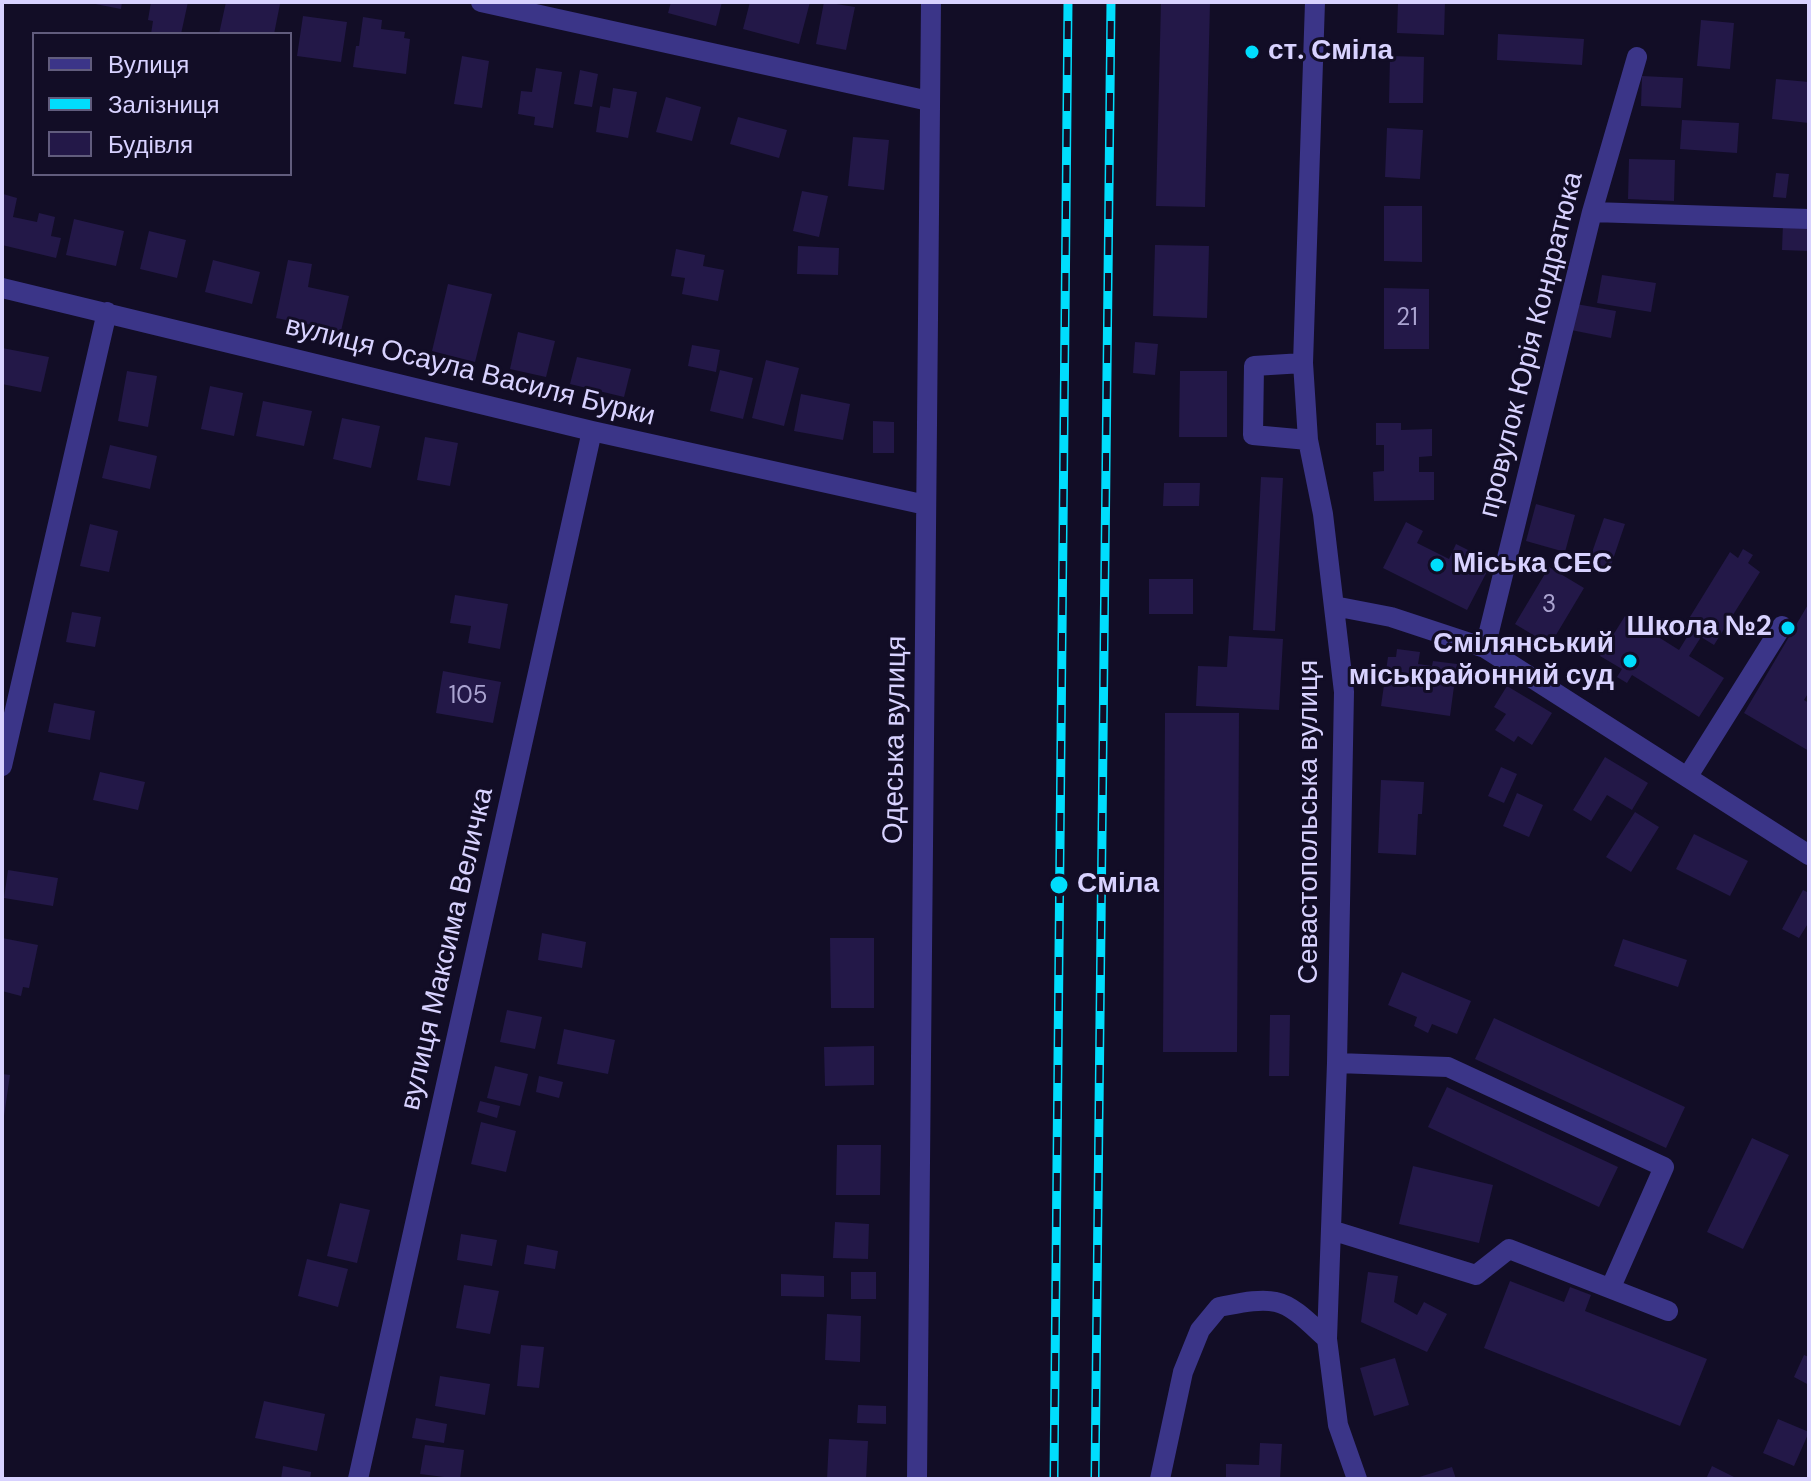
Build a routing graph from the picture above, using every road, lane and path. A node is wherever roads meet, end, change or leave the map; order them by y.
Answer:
1 (481, 2) edge
2 (931, 2) edge
3 (1315, 2) edge
4 (1637, 57) dead end
5 (929, 101) junction
6 (1592, 212) junction
7 (1809, 219) edge
8 (2, 288) edge
9 (107, 312) junction
10 (1303, 363) junction
11 (592, 431) junction
12 (1308, 440) junction
13 (926, 505) junction
14 (1334, 606) junction
15 (1782, 626) dead end
16 (1485, 648) junction
17 (2, 766) edge
18 (1688, 776) junction
19 (1809, 855) edge
20 (1337, 1063) junction
21 (1331, 1230) junction
22 (1611, 1287) junction
23 (1668, 1311) dead end
24 (1327, 1339) junction
25 (358, 1479) edge
26 (917, 1479) edge
27 (1160, 1479) edge
28 (1357, 1479) edge

1 - 5 street
2 - 5 street, Одеська вулиця
3 - 10 street, Севастопольська вулиця
4 - 6 street, провулок Юрія Кондратюка
5 - 13 street, Одеська вулиця
6 - 7 street
6 - 16 street, провулок Юрія Кондратюка
8 - 9 street, вулиця Осаула Василя Бурки
9 - 11 street, вулиця Осаула Василя Бурки
9 - 17 street
10 - 12 street, Севастопольська вулиця
10 - 12 street
11 - 13 street, вулиця Осаула Василя Бурки
11 - 25 street, вулиця Максима Величка
12 - 14 street, Севастопольська вулиця
13 - 26 street, Одеська вулиця
14 - 16 street
14 - 20 street, Севастопольська вулиця
15 - 18 street
16 - 18 street
18 - 19 street
20 - 21 street, Севастопольська вулиця
20 - 22 street
21 - 22 street
21 - 24 street, Севастопольська вулиця
22 - 23 street
24 - 27 street
24 - 28 street, Севастопольська вулиця

